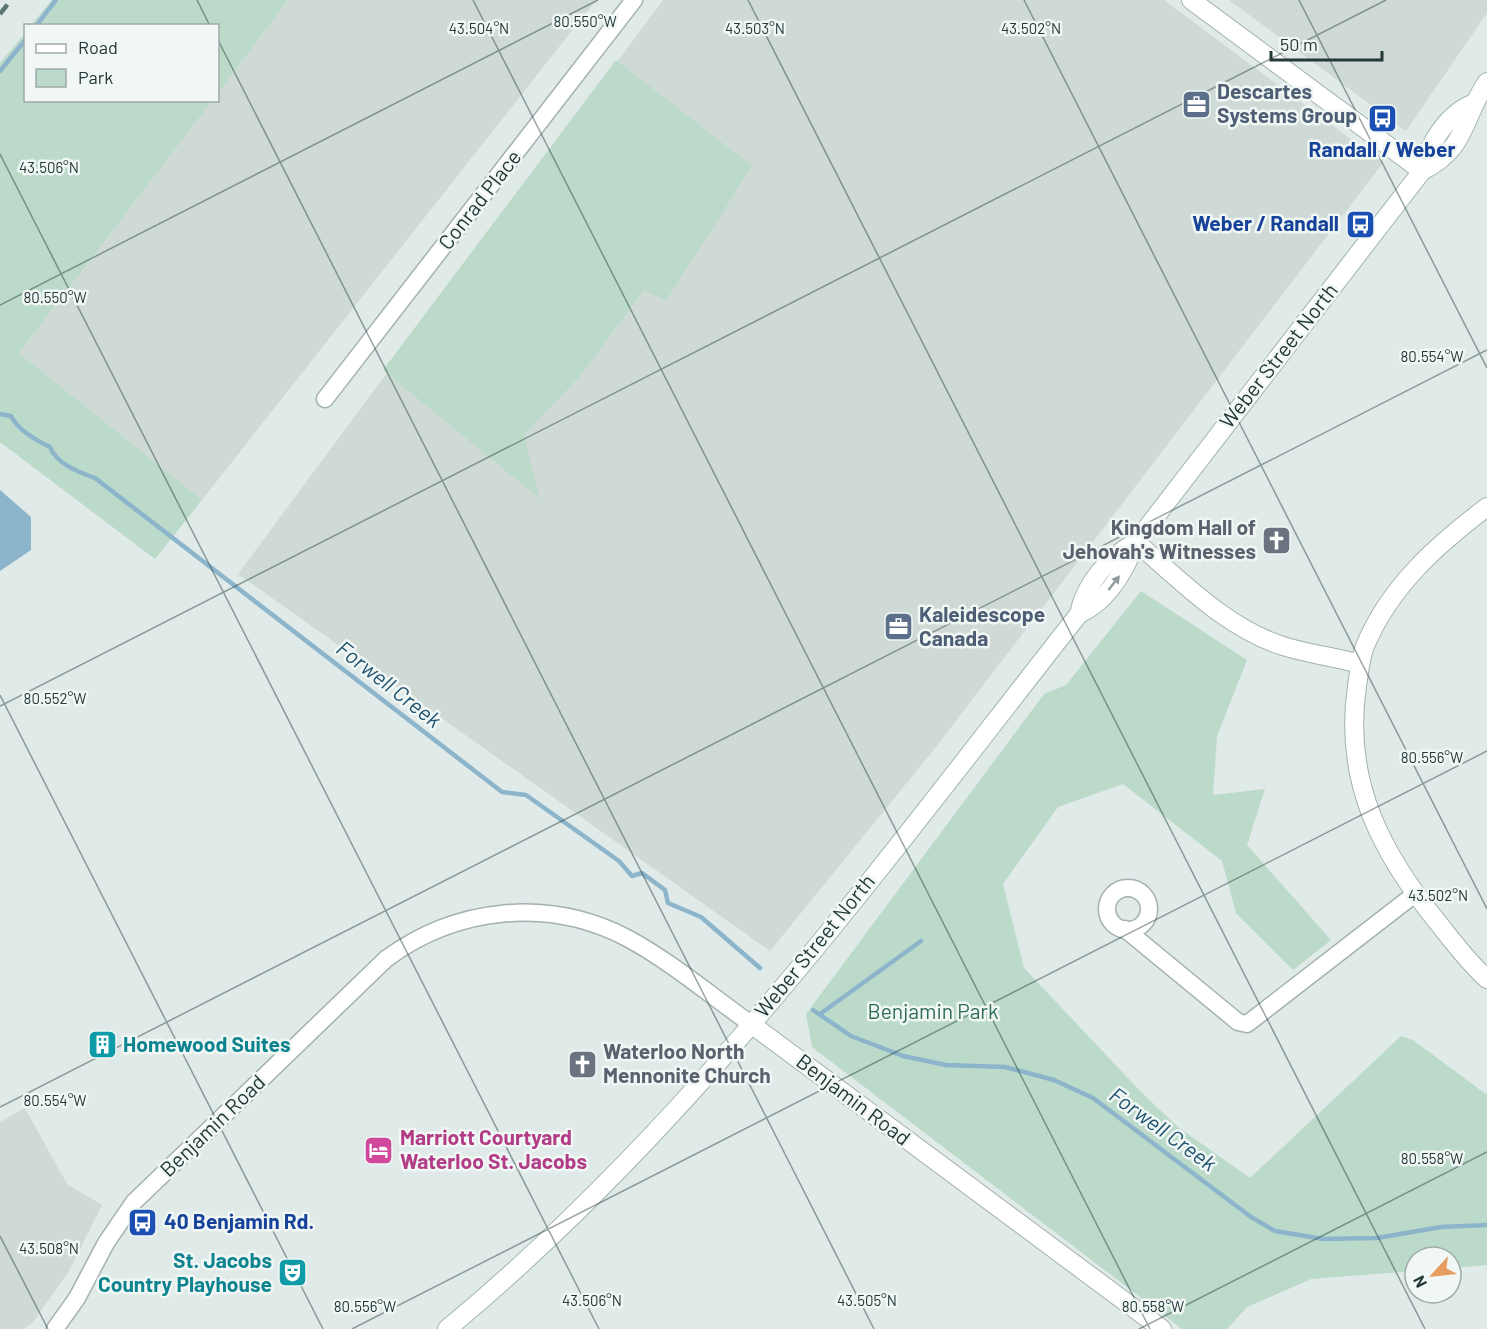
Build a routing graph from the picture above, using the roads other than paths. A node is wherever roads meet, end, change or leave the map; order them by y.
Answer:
1 (634, 0) edge
2 (1191, 0) edge
3 (1487, 82) edge
4 (1422, 171) junction
5 (325, 399) dead end
6 (1487, 507) edge
7 (1136, 542) junction
8 (1360, 664) junction
9 (1415, 894) junction
10 (1125, 929) dead end
11 (1487, 979) edge
12 (751, 1024) junction
13 (55, 1329) edge
14 (447, 1329) edge
15 (1162, 1329) edge

1 - 5 street, Conrad Place
2 - 4 main road
3 - 4 main road, Weber Street North
4 - 7 main road, Weber Street North
6 - 8 main road
7 - 8 main road
7 - 12 main road, Weber Street North
8 - 9 main road
9 - 10 street
9 - 11 main road
12 - 13 street, Benjamin Road
12 - 14 main road, Weber Street North
12 - 15 main road, Benjamin Road

